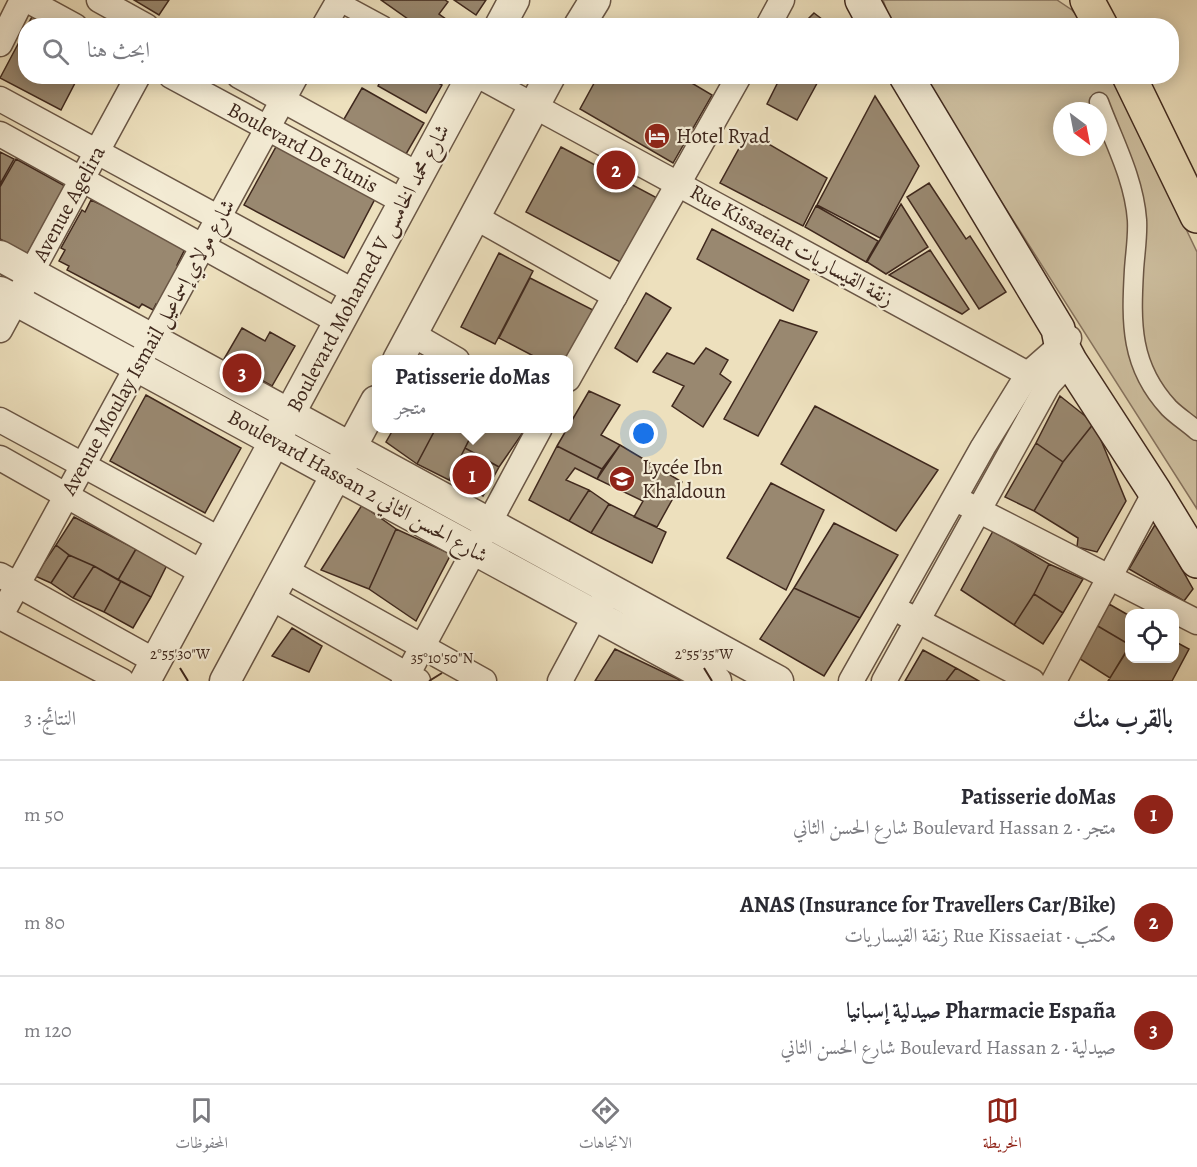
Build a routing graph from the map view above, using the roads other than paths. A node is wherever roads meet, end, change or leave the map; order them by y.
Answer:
1 (22, 0) edge
2 (27, 0) edge
3 (99, 0) edge
4 (338, 0) edge
5 (514, 0) edge
6 (595, 0) edge
7 (782, 0) edge
8 (861, 0) edge
9 (60, 18) edge
10 (132, 18) edge
11 (328, 18) edge
12 (370, 18) edge
13 (504, 18) edge
14 (584, 18) edge
15 (772, 18) edge
16 (871, 18) edge
17 (0, 44) edge
18 (134, 84) edge
19 (186, 84) edge
20 (253, 84) edge
21 (292, 84) edge
22 (468, 84) edge
23 (494, 84) edge
24 (546, 84) edge
25 (735, 84) edge
26 (911, 84) edge
27 (1133, 84) edge
28 (0, 99) edge
29 (283, 101) junction
30 (534, 106) junction
31 (1107, 121) edge
32 (268, 129) junction
33 (0, 134) edge
34 (97, 152) junction
35 (418, 175) junction
36 (82, 179) junction
37 (680, 184) junction
38 (404, 202) junction
39 (1197, 216) edge
40 (475, 217) junction
41 (219, 218) junction
42 (203, 246) junction
43 (0, 256) edge
44 (31, 273) junction
45 (356, 292) junction
46 (8, 296) edge
47 (615, 296) junction
48 (339, 322) junction
49 (0, 330) edge
50 (152, 339) junction
51 (1068, 345) junction
52 (405, 347) edge
53 (437, 355) edge
54 (137, 366) junction
55 (573, 370) edge
56 (1038, 380) junction
57 (372, 408) edge
58 (289, 414) junction
59 (0, 420) edge
60 (1197, 431) edge
61 (538, 433) edge
62 (275, 441) junction
63 (351, 447) junction
64 (0, 458) edge
65 (83, 465) junction
66 (337, 474) junction
67 (1155, 492) junction
68 (67, 496) junction
69 (954, 498) junction
70 (979, 511) junction
71 (489, 523) junction
72 (1197, 529) edge
73 (221, 540) junction
74 (475, 550) junction
75 (1197, 561) edge
76 (285, 570) junction
77 (203, 573) junction
78 (1110, 578) junction
79 (9, 580) edge
80 (609, 589) junction
81 (270, 597) junction
82 (892, 608) junction
83 (596, 616) junction
84 (0, 617) edge
85 (918, 621) junction
86 (1197, 622) edge
87 (422, 647) junction
88 (150, 671) edge
89 (410, 679) edge
90 (122, 681) edge
91 (225, 681) edge
92 (484, 681) edge
93 (560, 681) edge
94 (716, 681) edge
95 (778, 681) edge
96 (851, 681) edge
97 (884, 681) edge
98 (1032, 681) edge
99 (1054, 681) edge

1 - 17 street
2 - 9 street
3 - 10 street
4 - 11 street
4 - 12 street
5 - 13 street
6 - 14 street
7 - 15 street
8 - 16 main road
18 - 34 street, Avenue Agelira
19 - 32 street, Boulevard De Tunis
20 - 29 street, Boulevard De Tunis
21 - 29 street, Avenue Moulay Ismail شارع مولاي إسماعيل
22 - 35 street, Boulevard Mohamed V شارع محمد الخامس
23 - 30 street, Rue Kissaeiat زنقة القيساريات
24 - 30 street
25 - 37 street
26 - 51 main road
27 - 39 main road
28 - 34 street
29 - 32 street, Avenue Moulay Ismail شارع مولاي إسماعيل
29 - 35 street, Boulevard De Tunis
30 - 37 street, Rue Kissaeiat زنقة القيساريات
30 - 40 street
31 - 60 street
32 - 38 street, Boulevard De Tunis
32 - 41 street, Avenue Moulay Ismail شارع مولاي إسماعيل
33 - 36 street
34 - 36 street, Avenue Agelira
34 - 41 street
35 - 38 street, Boulevard Mohamed V شارع محمد الخامس
36 - 42 street
36 - 44 street, Avenue Agelira
37 - 47 street
37 - 56 street, Rue Kissaeiat زنقة القيساريات
38 - 45 street, Boulevard Mohamed V شارع محمد الخامس
40 - 47 street
40 - 52 street
41 - 42 street, Avenue Moulay Ismail شارع مولاي إسماعيل
41 - 45 street
42 - 48 street
42 - 50 street, Avenue Moulay Ismail شارع مولاي إسماعيل
43 - 44 street, Boulevard Hassan 2 شارع الحسن الثاني
44 - 46 street, Avenue Agelira
44 - 50 street, Boulevard Hassan 2 شارع الحسن الثاني
45 - 48 street, Boulevard Mohamed V شارع محمد الخامس
46 - 49 street, Avenue Agelira
46 - 54 street, Boulevard Hassan 2 شارع الحسن الثاني
47 - 55 street
48 - 58 street, Boulevard Mohamed V شارع محمد الخامس
50 - 54 street, Avenue Moulay Ismail شارع مولاي إسماعيل
50 - 58 street, Boulevard Hassan 2 شارع الحسن الثاني
51 - 56 street
51 - 67 main road
51 - 72 main road
52 - 53 street
54 - 62 street, Boulevard Hassan 2 شارع الحسن الثاني
54 - 65 street, Avenue Moulay Ismail شارع مولاي إسماعيل
56 - 69 street
56 - 70 street
57 - 63 street
58 - 62 street, Boulevard Mohamed V شارع محمد الخامس
58 - 63 street, Boulevard Hassan 2 شارع الحسن الثاني
59 - 65 street
61 - 71 street
62 - 66 street, Boulevard Hassan 2 شارع الحسن الثاني
62 - 73 street, Boulevard Mohamed V شارع محمد الخامس
63 - 66 street
63 - 71 street, Boulevard Hassan 2 شارع الحسن الثاني
64 - 68 street
65 - 68 street, Avenue Moulay Ismail شارع مولاي إسماعيل
65 - 73 street
66 - 74 street, Boulevard Hassan 2 شارع الحسن الثاني
66 - 76 street
67 - 75 main road
67 - 78 street
68 - 77 street
68 - 79 street, Avenue Moulay Ismail شارع مولاي إسماعيل
69 - 70 street
69 - 82 street
70 - 78 street
70 - 85 street
71 - 74 street
71 - 80 street, Boulevard Hassan 2 شارع الحسن الثاني
73 - 77 street, Boulevard Mohamed V شارع محمد الخامس
74 - 83 street, Boulevard Hassan 2 شارع الحسن الثاني
74 - 87 street
76 - 81 street
76 - 87 street
77 - 88 street, Boulevard Mohamed V شارع محمد الخامس
78 - 86 street
78 - 99 street
79 - 84 street, Avenue Moulay Ismail شارع مولاي إسماعيل
79 - 88 street
80 - 83 street
80 - 95 street, Boulevard Hassan 2 شارع الحسن الثاني
81 - 89 street
81 - 91 street
82 - 85 street
82 - 96 street
83 - 93 street
83 - 94 street, Boulevard Hassan 2 شارع الحسن الثاني
84 - 90 street
85 - 97 street
85 - 98 street
87 - 89 street
87 - 92 street

